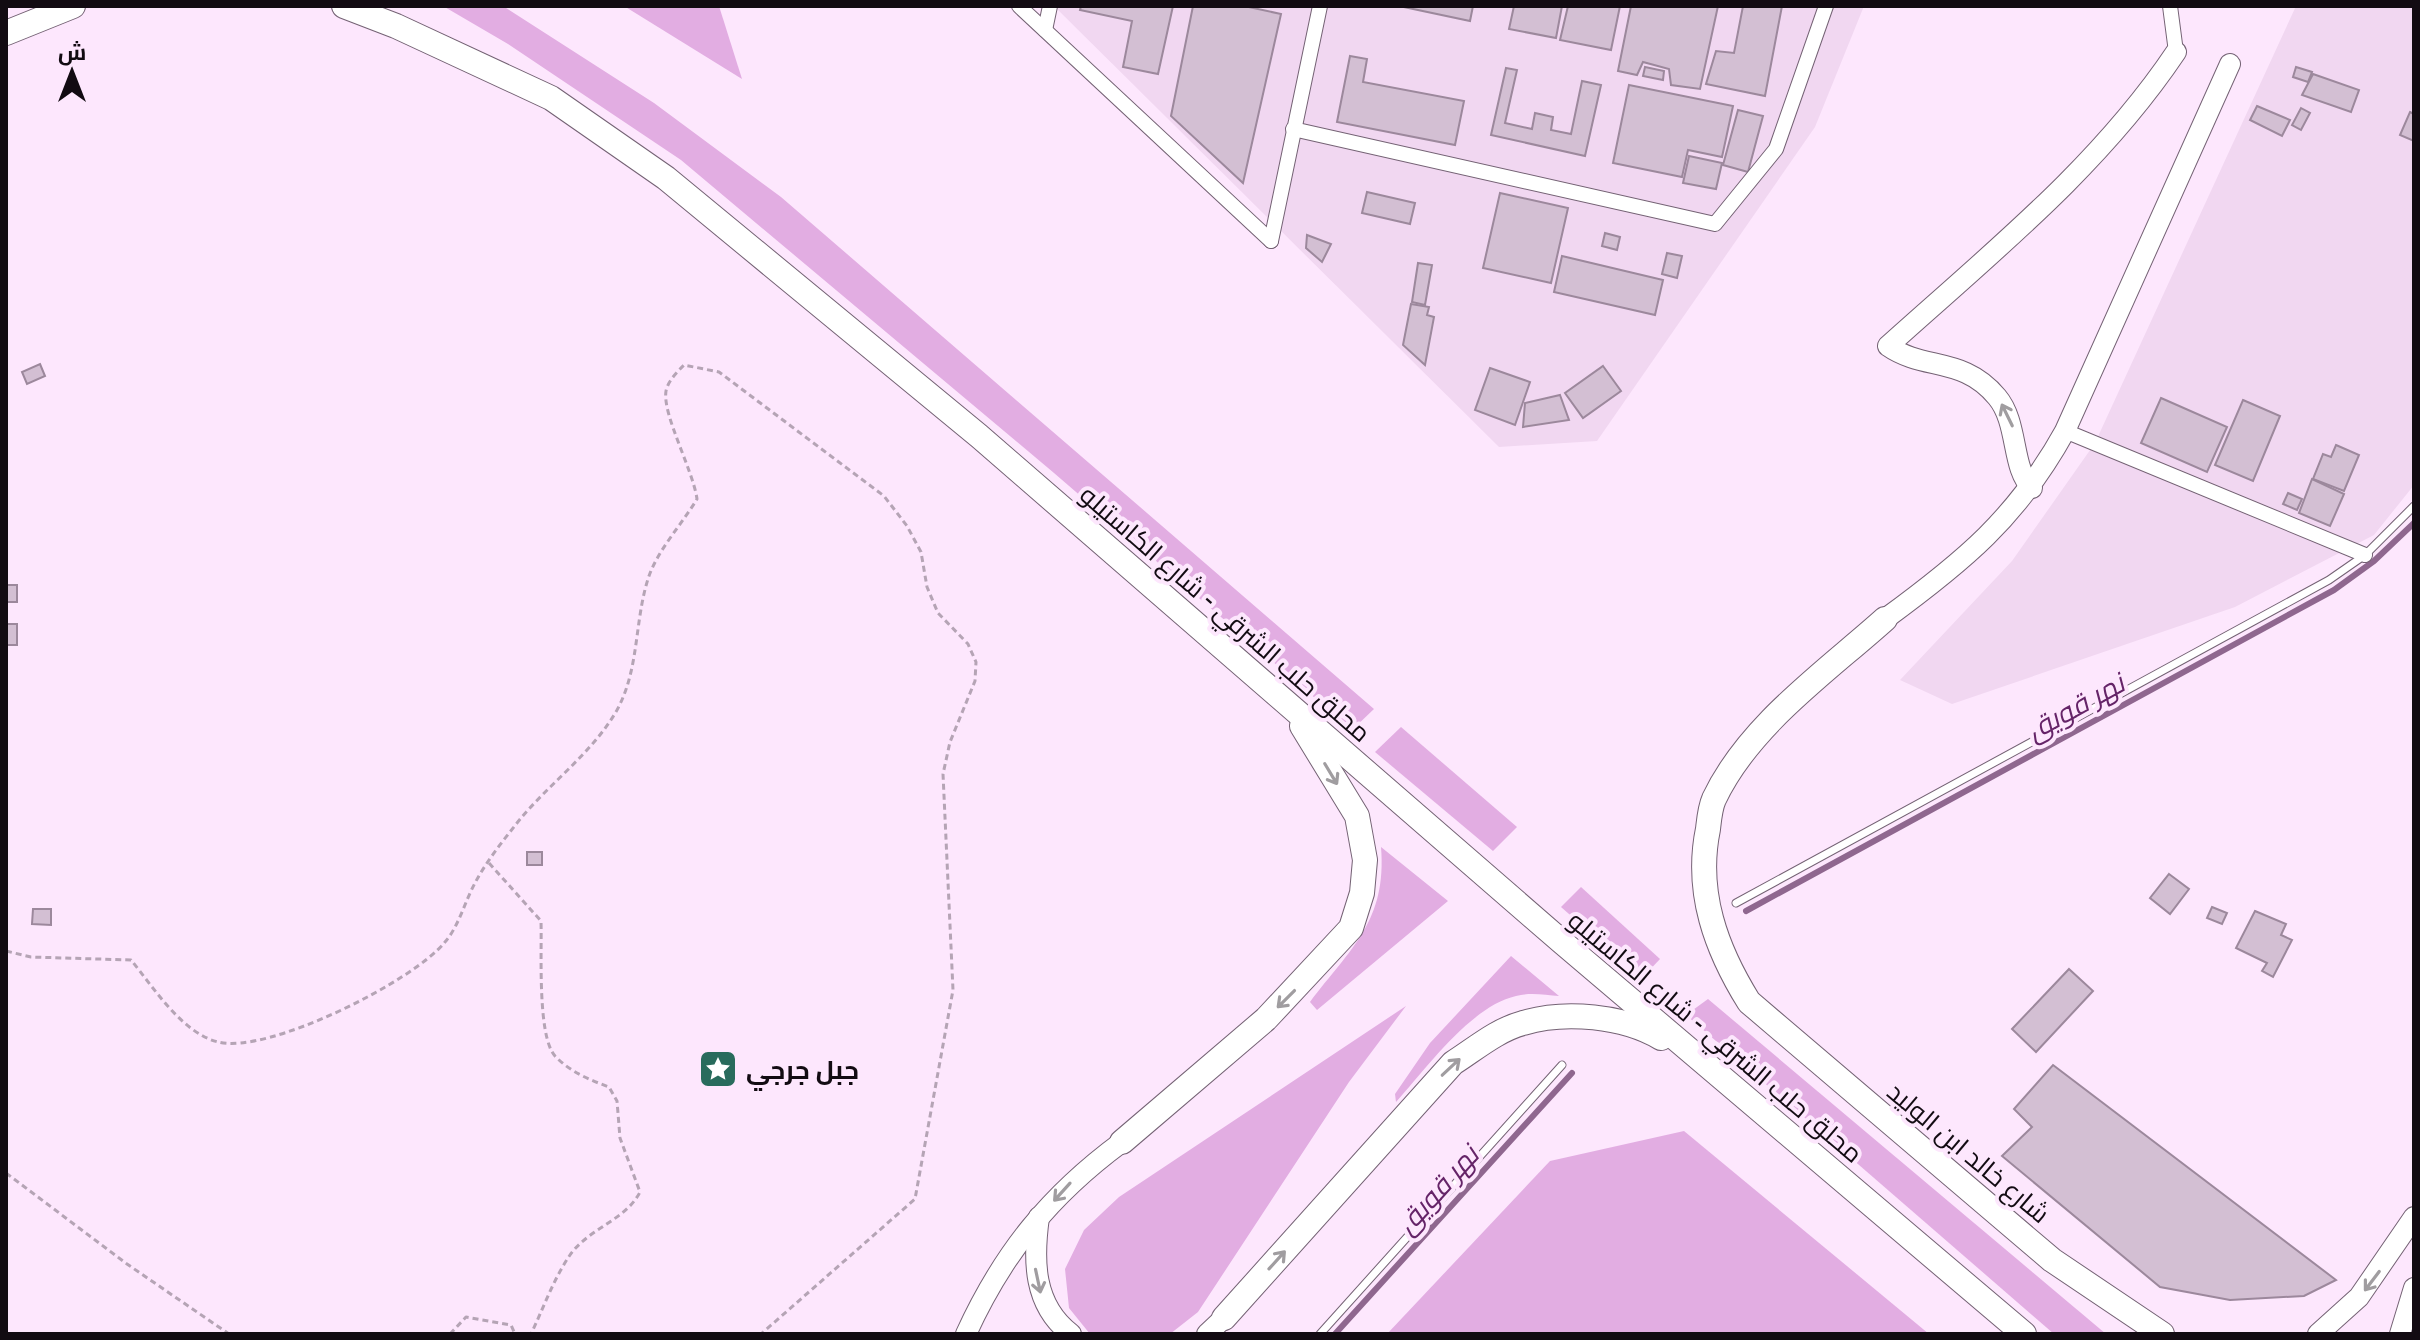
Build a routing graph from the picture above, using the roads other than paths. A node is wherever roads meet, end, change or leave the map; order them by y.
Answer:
1 (73, 6) edge
2 (344, 6) edge
3 (1019, 6) edge
4 (1050, 6) edge
5 (1320, 6) edge
6 (1826, 6) edge
7 (2170, 6) edge
8 (1045, 30) junction
9 (6, 33) edge
10 (2176, 52) joint
11 (2230, 64) dead end
12 (1293, 129) junction
13 (2065, 431) junction
14 (2032, 488) junction
15 (2414, 506) edge
16 (2365, 555) junction
17 (1885, 619) joint
18 (1291, 707) junction
19 (1736, 903) dead end
20 (1696, 1057) junction
21 (1562, 1065) dead end
22 (1122, 1142) joint
23 (1039, 1217) junction
24 (2414, 1217) edge
25 (2414, 1288) edge
26 (1215, 1329) edge
27 (966, 1334) edge
28 (1071, 1334) edge
29 (1320, 1334) edge
30 (2024, 1334) edge
31 (2162, 1334) edge
32 (2318, 1334) edge
33 (2400, 1334) edge

1 - 9 highway
2 - 18 highway, محلق حلب الشرقي - شارع الكاستيلو
3 - 8 street
4 - 8 street
5 - 12 street
6 - 12 street
7 - 10 street
8 - 12 street
14 -> 10 main road
11 - 13 main road
13 - 14 main road
13 - 16 street
14 - 17 main road
15 - 16 lane
16 - 19 lane
17 - 31 highway, شارع خالد ابن الوليد
18 - 20 highway, محلق حلب الشرقي - شارع الكاستيلو
18 -> 22 highway
26 -> 20 highway
20 - 30 highway, محلق حلب الشرقي - شارع الكاستيلو
21 - 29 lane
22 -> 23 main road
23 - 27 main road
23 -> 28 main road
24 -> 32 main road
25 - 33 main road

